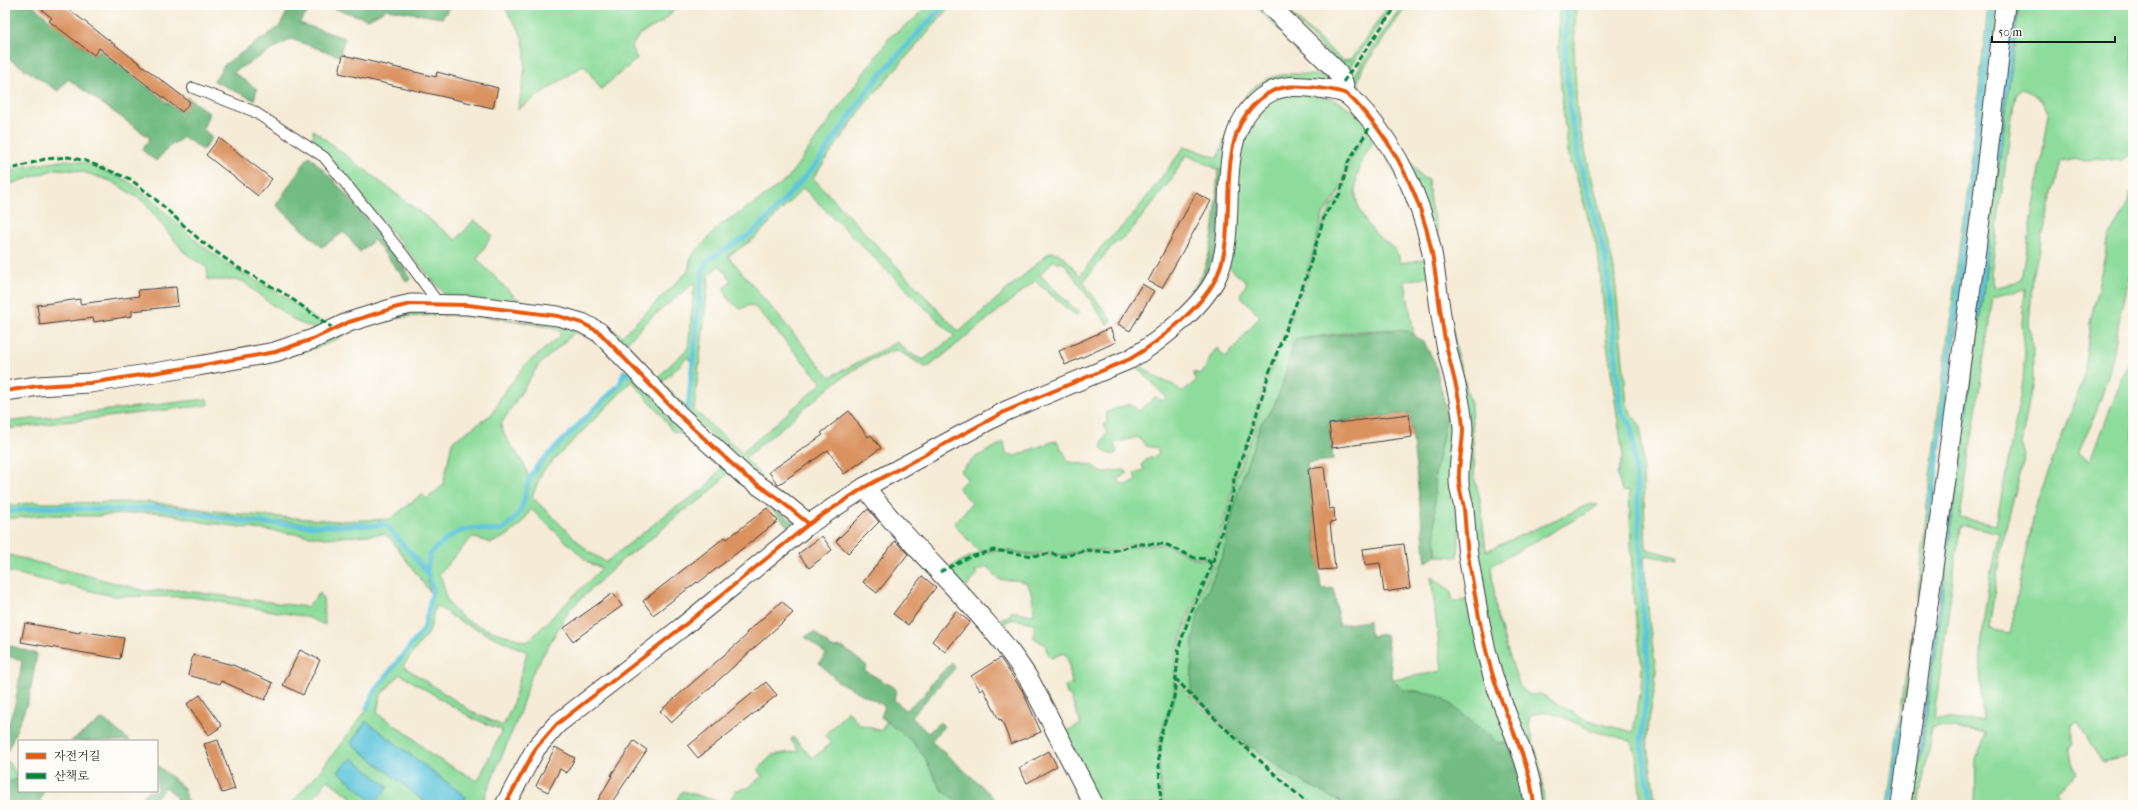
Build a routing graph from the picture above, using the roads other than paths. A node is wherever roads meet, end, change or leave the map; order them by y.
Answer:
1 (1269, 5) edge
2 (2004, 5) edge
3 (193, 88) dead end
4 (1346, 94) junction
5 (439, 304) junction
6 (5, 391) edge
7 (865, 487) junction
8 (809, 524) junction
9 (505, 805) edge
10 (1094, 805) edge
11 (1534, 805) edge
12 (1901, 805) edge

1 - 4 street
2 - 12 street
3 - 5 lane
4 - 7 street
4 - 11 street
5 - 6 street
5 - 8 street
7 - 8 street
7 - 10 street
8 - 9 street

